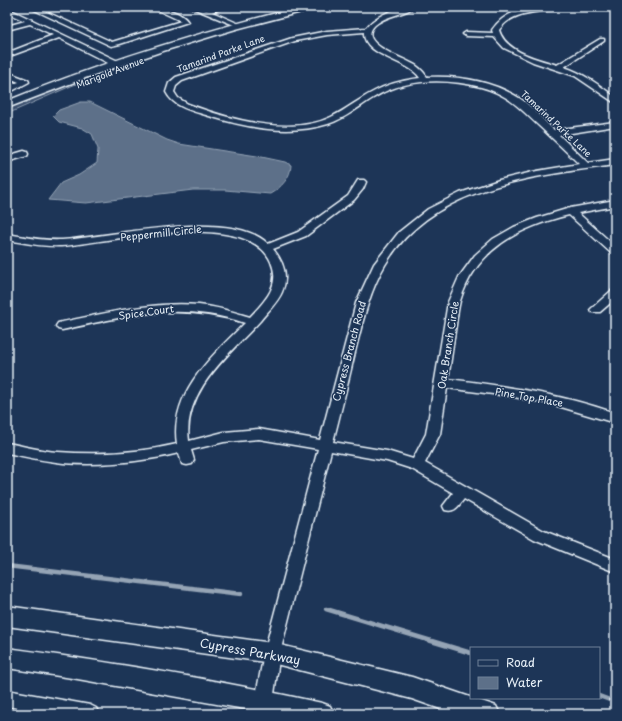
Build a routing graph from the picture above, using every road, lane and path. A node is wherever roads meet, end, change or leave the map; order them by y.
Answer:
1 (31, 7) edge
2 (154, 7) edge
3 (193, 7) edge
4 (218, 7) edge
5 (310, 7) edge
6 (410, 7) edge
7 (556, 7) edge
8 (7, 10) edge
9 (206, 12) junction
10 (30, 22) junction
11 (241, 26) junction
12 (7, 28) edge
13 (367, 30) junction
14 (214, 34) junction
15 (466, 34) dead end
16 (496, 35) junction
17 (58, 36) junction
18 (602, 40) dead end
19 (7, 55) edge
20 (115, 63) junction
21 (559, 67) junction
22 (7, 74) edge
23 (425, 80) junction
24 (8, 89) edge
25 (615, 101) edge
26 (7, 106) edge
27 (7, 116) edge
28 (615, 124) edge
29 (552, 133) junction
30 (24, 154) dead end
31 (7, 159) edge
32 (615, 162) edge
33 (586, 166) junction
34 (361, 182) dead end
35 (615, 203) edge
36 (570, 211) junction
37 (7, 237) edge
38 (267, 248) junction
39 (615, 251) edge
40 (615, 293) edge
41 (596, 310) dead end
42 (252, 321) junction
43 (62, 326) dead end
44 (442, 383) junction
45 (615, 418) edge
46 (324, 444) junction
47 (7, 448) edge
48 (185, 454) junction
49 (417, 465) junction
50 (463, 491) junction
51 (450, 506) dead end
52 (615, 566) edge
53 (7, 616) edge
54 (272, 653) junction
55 (7, 658) edge
56 (7, 698) edge
57 (262, 707) edge
58 (38, 709) edge
59 (90, 714) edge
60 (322, 714) edge
61 (488, 714) edge

1 - 2 street
3 - 9 street
4 - 9 street
5 - 11 main road, Marigold Avenue
6 - 13 street
7 - 16 street
8 - 10 street
9 - 11 street
10 - 12 street
10 - 17 street
11 - 14 main road, Marigold Avenue
13 - 23 street
13 - 23 street, Tamarind Parke Lane
14 - 20 main road, Marigold Avenue
14 - 27 main road, Marigold Avenue
15 - 16 street
16 - 21 street
17 - 19 street
17 - 20 street
18 - 21 street
20 - 26 main road, Marigold Avenue
21 - 25 street
22 - 24 street
23 - 29 street, Tamarind Parke Lane
28 - 29 street
29 - 33 street, Tamarind Parke Lane
30 - 31 street
32 - 33 street, Cypress Branch Road
33 - 46 street, Cypress Branch Road
34 - 38 street
35 - 36 street, Oak Branch Circle
36 - 39 street
36 - 44 street, Oak Branch Circle
37 - 38 street, Peppermill Circle
38 - 42 street, Peppermill Circle
40 - 41 street
42 - 43 street, Spice Court
42 - 48 street, Peppermill Circle
44 - 45 street, Pine Top Place
44 - 49 street, Oak Branch Circle
46 - 48 street
46 - 49 street
46 - 54 street, Cypress Branch Road
47 - 48 street
49 - 50 street
50 - 51 street
50 - 52 street
53 - 54 main road, Cypress Parkway
54 - 57 street, Cypress Branch Road
54 - 61 main road, Cypress Parkway
55 - 57 main road
56 - 58 street
57 - 60 main road
58 - 59 street

